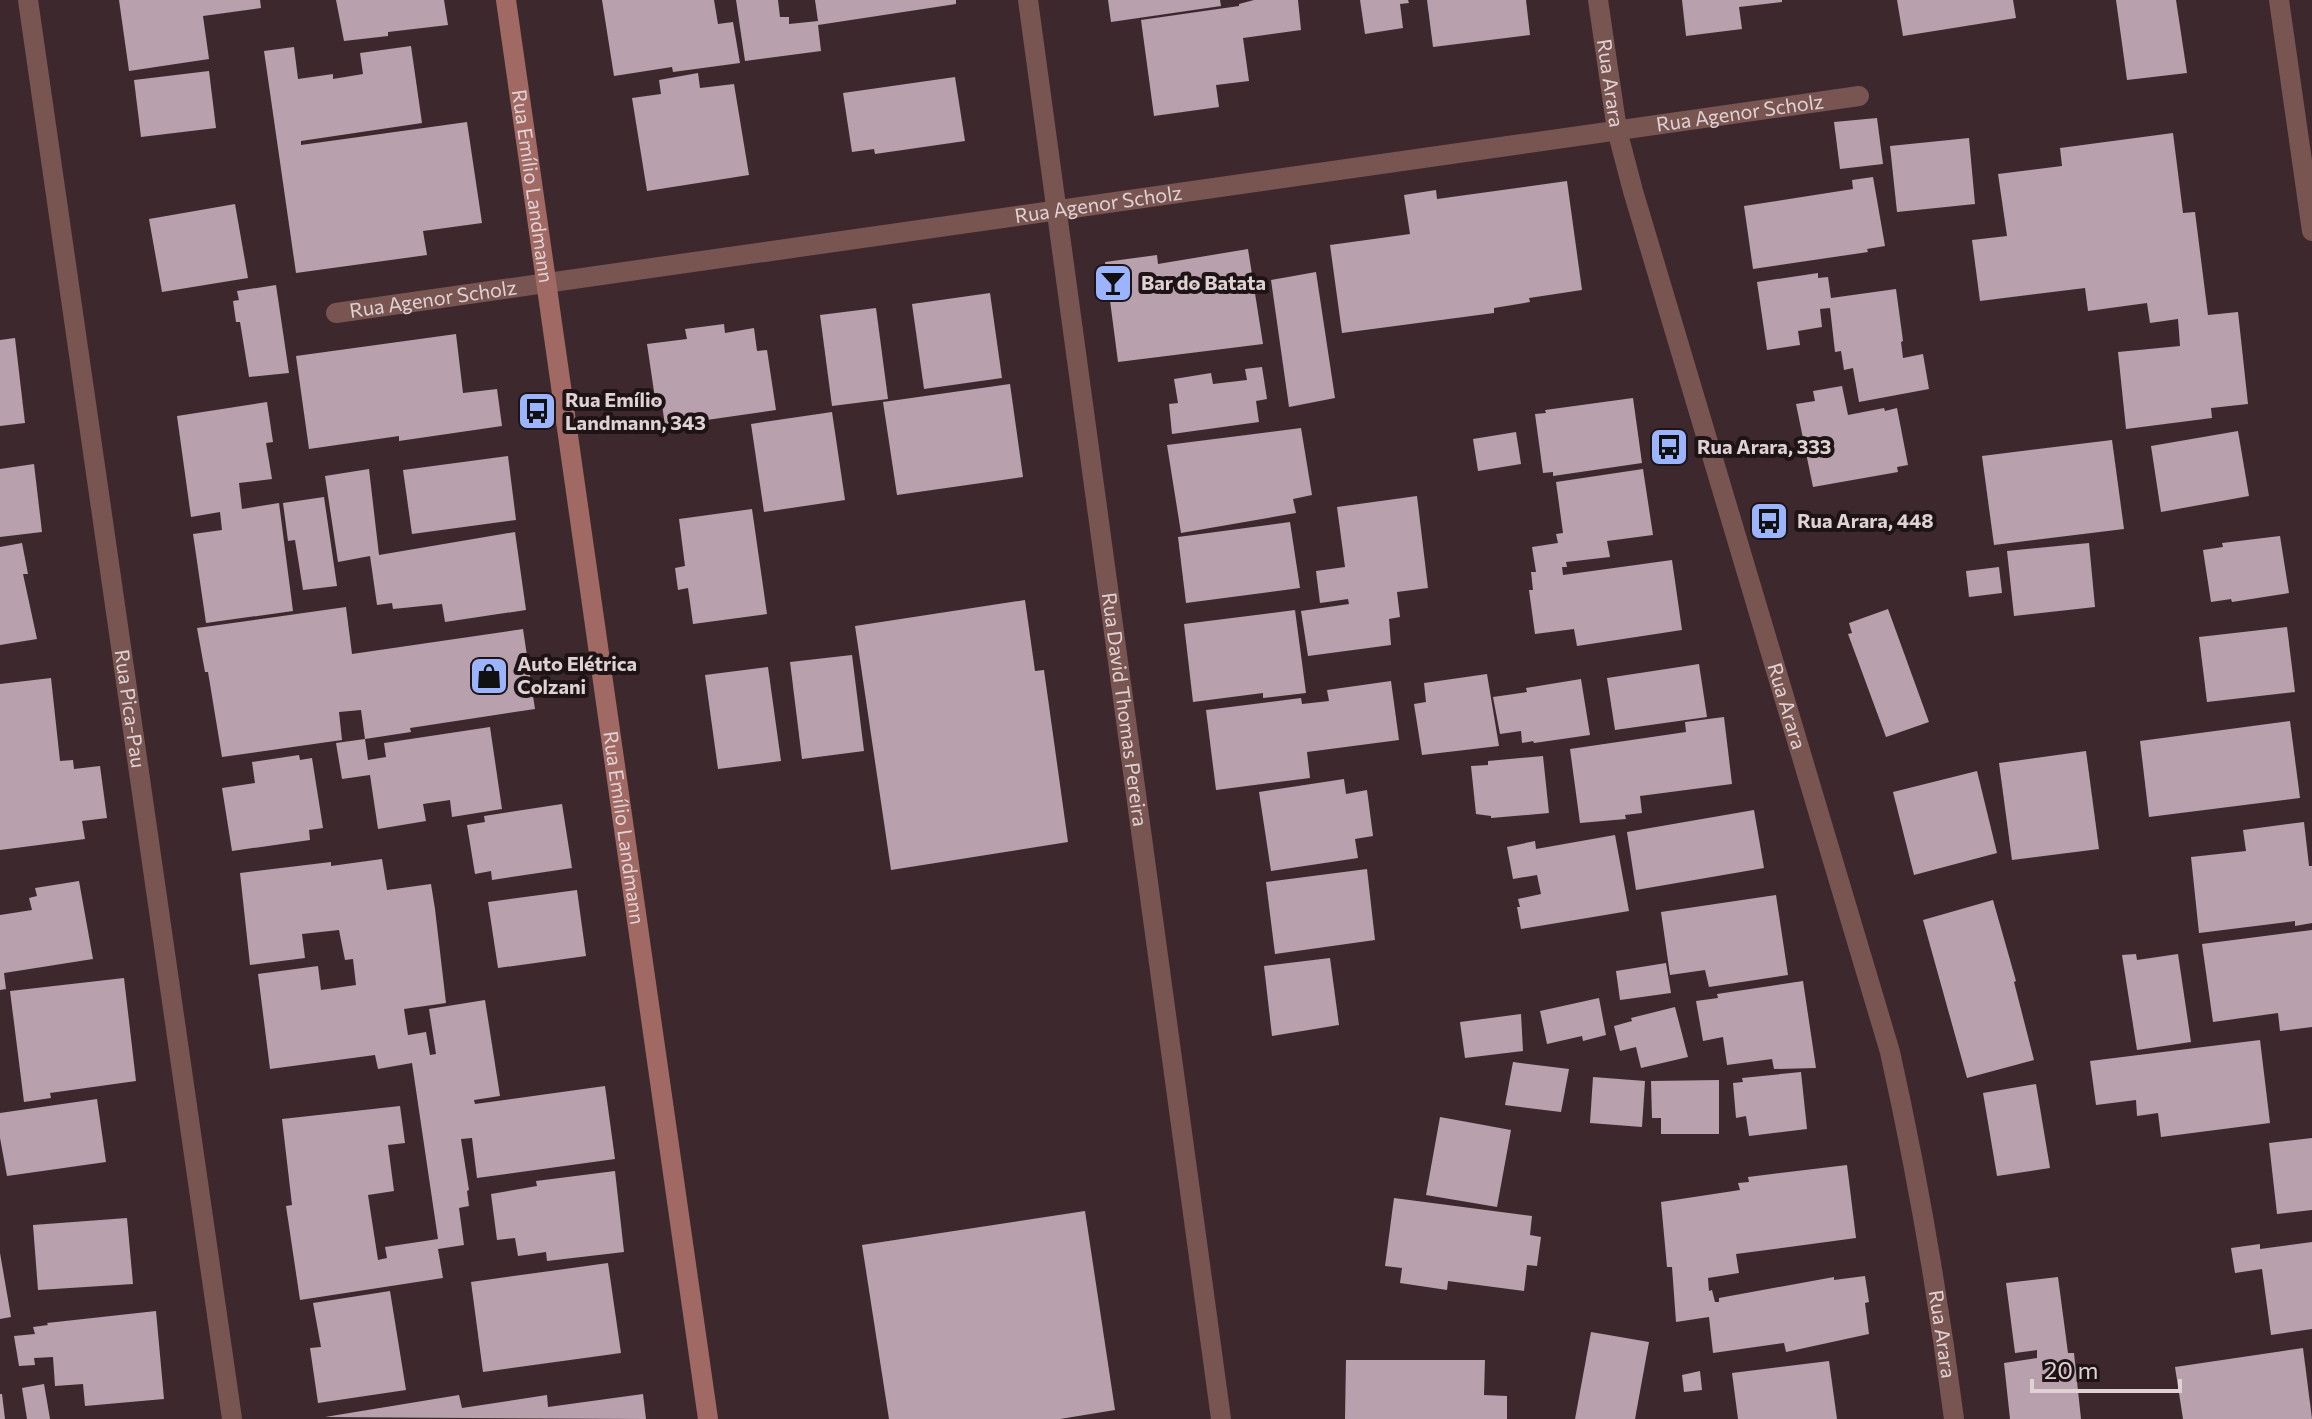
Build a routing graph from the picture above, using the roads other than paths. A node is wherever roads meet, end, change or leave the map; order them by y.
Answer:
1 (28, 0) edge
2 (506, 0) edge
3 (1028, 0) edge
4 (1598, 0) edge
5 (2279, 0) edge
6 (1859, 96) dead end
7 (1617, 130) junction
8 (1057, 211) junction
9 (2312, 231) edge
10 (546, 284) junction
11 (336, 313) dead end
12 (232, 1419) edge
13 (708, 1419) edge
14 (1221, 1419) edge
15 (1954, 1419) edge

1 - 12 street, Rua Pica-Pau
2 - 10 street, Rua Emílio Landmann
3 - 8 street, Rua David Thomas Pereira
4 - 7 street, Rua Arara
5 - 9 street
6 - 7 street, Rua Agenor Scholz
7 - 8 street, Rua Agenor Scholz
7 - 15 street, Rua Arara
8 - 10 street, Rua Agenor Scholz
8 - 14 street, Rua David Thomas Pereira
10 - 11 street, Rua Agenor Scholz
10 - 13 street, Rua Emílio Landmann

